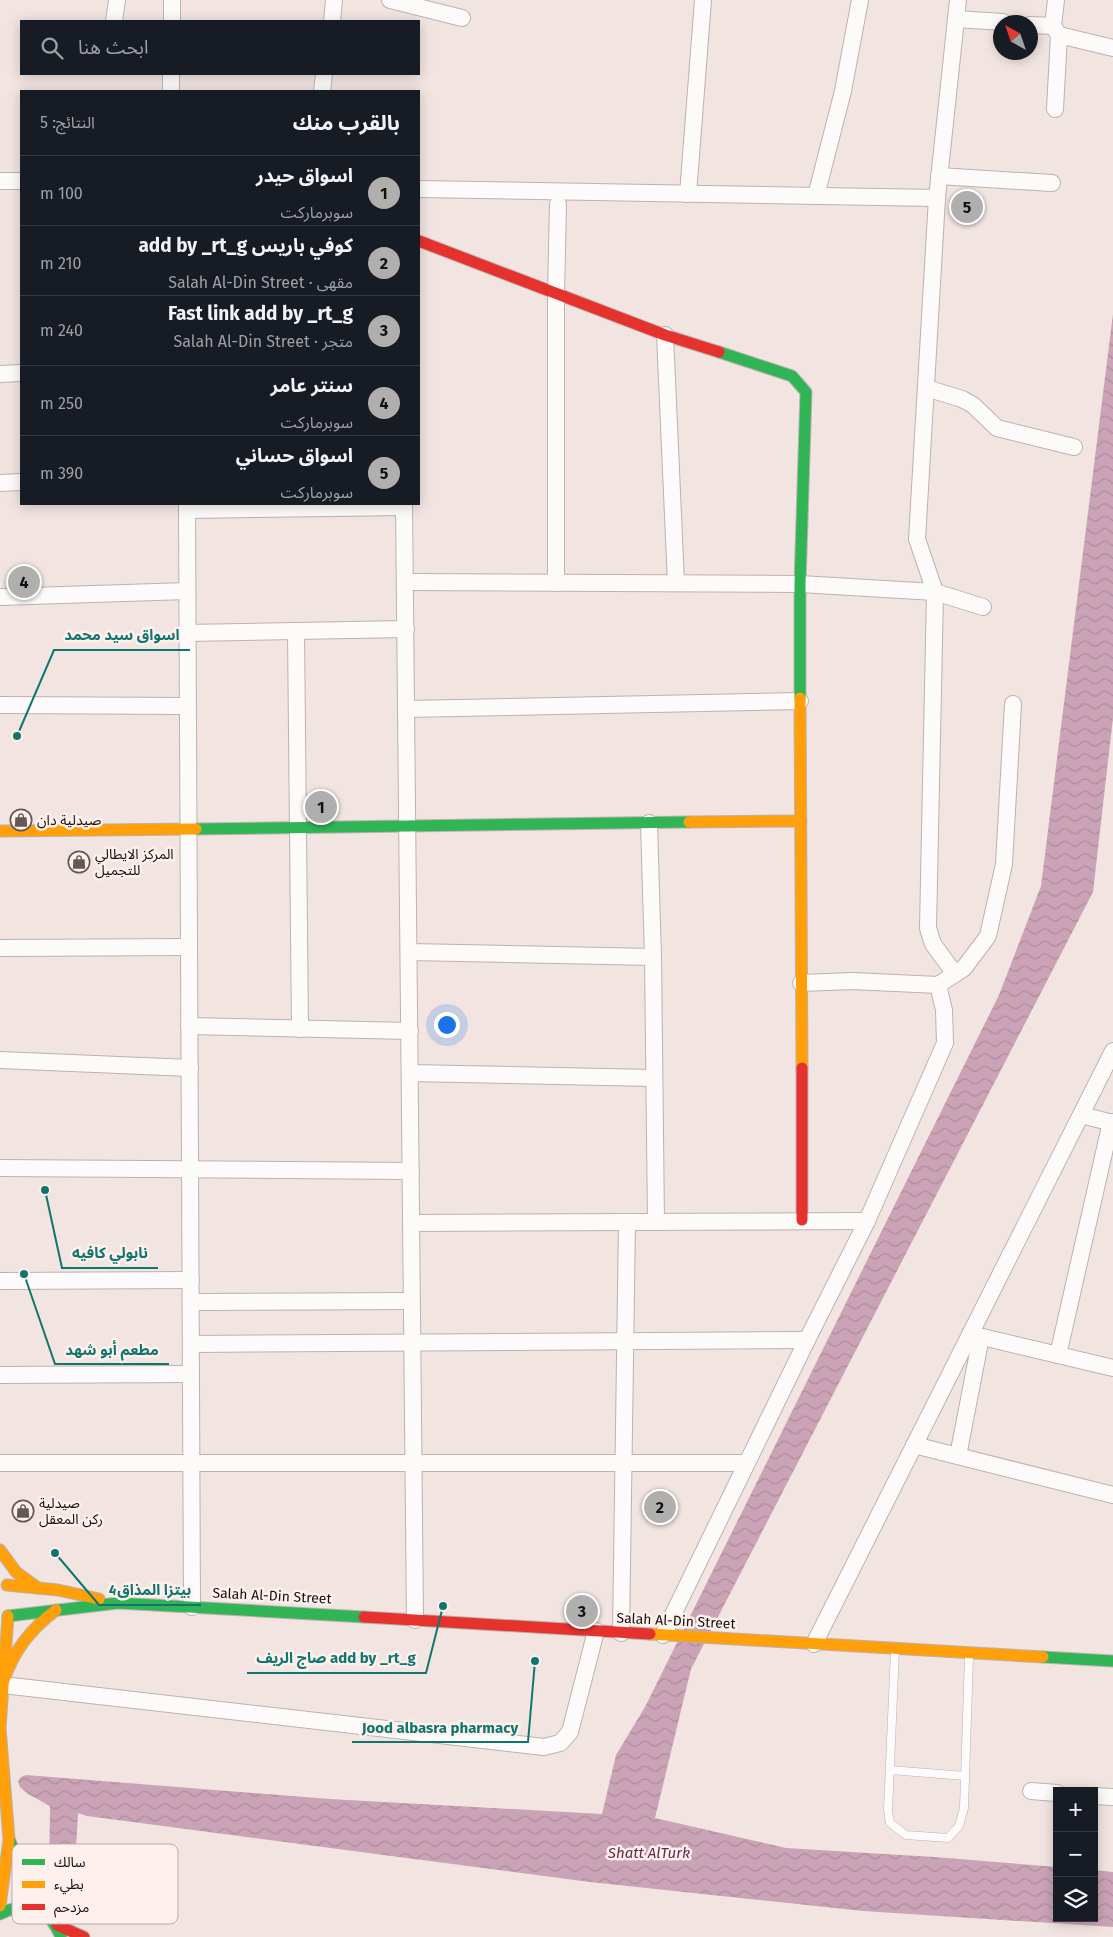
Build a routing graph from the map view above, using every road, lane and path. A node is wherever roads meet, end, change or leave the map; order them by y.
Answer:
1 (117, 0) edge
2 (172, 0) edge
3 (334, 0) edge
4 (390, 0) edge
5 (703, 0) edge
6 (860, 0) edge
7 (958, 0) edge
8 (1056, 0) edge
9 (462, 18) dead end
10 (956, 19) junction
11 (114, 20) edge
12 (172, 20) edge
13 (332, 20) edge
14 (993, 21) edge
15 (1038, 27) edge
16 (1056, 31) junction
17 (1113, 48) edge
18 (171, 75) edge
19 (324, 75) edge
20 (171, 90) edge
21 (322, 90) edge
22 (1055, 109) dead end
23 (939, 176) junction
24 (0, 181) edge
25 (20, 182) edge
26 (1052, 183) dead end
27 (420, 189) edge
28 (688, 194) junction
29 (816, 196) junction
30 (937, 198) junction
31 (558, 204) dead end
32 (420, 241) edge
33 (556, 294) junction
34 (665, 334) junction
35 (20, 373) edge
36 (0, 374) edge
37 (926, 388) junction
38 (1074, 447) dead end
39 (20, 482) edge
40 (0, 483) edge
41 (404, 506) edge
42 (187, 507) edge
43 (405, 582) junction
44 (556, 583) junction
45 (676, 583) junction
46 (800, 584) junction
47 (187, 591) junction
48 (935, 592) junction
49 (0, 597) edge
50 (983, 607) dead end
51 (406, 629) junction
52 (296, 631) junction
53 (187, 633) junction
54 (800, 701) junction
55 (1013, 704) dead end
56 (0, 705) edge
57 (188, 706) junction
58 (406, 709) junction
59 (801, 821) junction
60 (649, 823) junction
61 (408, 826) junction
62 (298, 828) junction
63 (188, 829) junction
64 (0, 831) edge
65 (189, 947) junction
66 (0, 948) edge
67 (409, 952) junction
68 (653, 957) junction
69 (955, 974) junction
70 (801, 983) junction
71 (938, 985) junction
72 (189, 1026) junction
73 (300, 1029) junction
74 (410, 1031) junction
75 (1113, 1051) edge
76 (0, 1060) edge
77 (190, 1068) junction
78 (410, 1073) junction
79 (654, 1078) junction
80 (1081, 1115) junction
81 (1112, 1122) edge
82 (0, 1168) edge
83 (190, 1171) junction
84 (411, 1172) junction
85 (802, 1220) junction
86 (867, 1221) junction
87 (627, 1222) junction
88 (656, 1222) junction
89 (412, 1223) junction
90 (191, 1280) junction
91 (0, 1281) edge
92 (412, 1301) junction
93 (191, 1302) junction
94 (976, 1336) junction
95 (807, 1340) junction
96 (625, 1341) junction
97 (413, 1342) junction
98 (191, 1344) junction
99 (1058, 1355) junction
100 (1113, 1368) edge
101 (191, 1374) junction
102 (0, 1375) edge
103 (914, 1445) junction
104 (958, 1456) junction
105 (0, 1463) edge
106 (192, 1463) junction
107 (414, 1463) junction
108 (623, 1463) junction
109 (746, 1463) junction
110 (1113, 1495) edge
111 (0, 1550) edge
112 (2, 1579) edge
113 (38, 1588) junction
114 (118, 1603) junction
115 (192, 1607) junction
116 (56, 1610) junction
117 (4, 1620) edge
118 (416, 1620) junction
119 (596, 1631) junction
120 (621, 1633) junction
121 (663, 1635) junction
122 (814, 1644) junction
123 (895, 1648) junction
124 (969, 1653) junction
125 (1113, 1661) edge
126 (4, 1683) junction
127 (0, 1727) edge
128 (890, 1770) junction
129 (965, 1776) junction
130 (1031, 1791) dead end
131 (1053, 1793) edge
132 (1098, 1796) edge
133 (1113, 1797) edge
134 (9, 1838) junction
135 (12, 1846) edge
136 (0, 1906) edge
137 (12, 1908) edge
138 (0, 1914) edge
139 (57, 1925) joint
140 (61, 1937) edge
141 (84, 1937) edge

1 - 11 street
2 - 12 street
3 - 13 street
4 - 9 street
5 - 28 street
6 - 29 street
7 - 10 street
8 - 16 street
10 - 14 street
10 - 23 street
15 - 16 street
16 - 17 street
16 - 22 street
18 - 20 street
19 - 21 street
23 - 26 street
23 - 30 street
24 - 25 street
27 - 28 street
28 - 29 street
29 - 30 street
30 - 37 street
31 - 33 street
32 - 33 street
33 - 34 street
33 - 44 street
34 - 45 street
34 - 46 street
35 - 36 street
37 - 38 street
37 - 48 street
39 - 40 street
41 - 42 street
41 - 43 street
42 - 47 street
43 - 44 street
43 - 51 street
44 - 45 street
45 - 46 street
46 - 48 street
46 - 54 street
47 - 49 street
47 - 53 street
48 - 50 street
48 - 69 street
51 - 52 street
51 - 58 street
52 - 53 street
52 - 62 street
53 - 57 street
54 - 58 street
54 - 59 street
55 - 69 street
56 - 57 street
57 - 63 street
58 - 61 street
59 - 60 street
59 - 70 street
60 - 61 street
60 - 68 street
61 - 62 street
61 - 67 street
62 - 63 street
62 - 73 street
63 - 64 street
63 - 65 street
65 - 66 street
65 - 72 street
67 - 68 street
67 - 74 street
68 - 79 street
69 - 71 street
70 - 71 street
70 - 85 street
71 - 86 street
72 - 73 street
72 - 77 street
73 - 74 street
74 - 78 street
75 - 80 street
76 - 77 street
77 - 83 street
78 - 79 street
78 - 84 street
79 - 88 street
80 - 81 street
80 - 94 street
81 - 99 street
82 - 83 street
83 - 84 street
83 - 90 street
84 - 89 street
85 - 86 street
85 - 88 street
86 - 95 street
87 - 88 street
87 - 89 street
87 - 96 street
89 - 92 street
90 - 91 street
90 - 93 street
92 - 93 street
92 - 97 street
93 - 98 street
94 - 99 street
94 - 103 street
94 - 104 street
95 - 96 street
95 - 109 street
96 - 97 street
96 - 108 street
97 - 98 street
97 - 107 street
98 - 101 street
99 - 100 street
101 - 102 street
101 - 106 street
103 - 104 street
103 - 122 street
104 - 110 street
105 - 106 street
106 - 107 street
106 - 115 street
107 - 108 street
107 - 118 street
108 - 109 street
108 - 120 street
109 - 121 street
111 - 113 street
112 - 113 street, Salah Al-Din Street
112 - 117 street
113 - 114 street, Salah Al-Din Street
114 - 115 street, Salah Al-Din Street
114 - 116 street, Salah Al-Din Street
115 - 118 street, Salah Al-Din Street
116 - 117 street, Salah Al-Din Street
116 - 126 street
117 - 126 street
118 - 119 street, Salah Al-Din Street
119 - 120 street, Salah Al-Din Street
119 - 126 street
120 - 121 street, Salah Al-Din Street
121 - 122 street, Salah Al-Din Street
122 - 123 street, Salah Al-Din Street
123 - 124 street, Salah Al-Din Street
123 - 128 lane
124 - 125 street, Salah Al-Din Street
124 - 129 lane
126 - 127 street
127 - 134 street
128 - 129 lane
128 - 129 lane
130 - 131 street
132 - 133 street
134 - 135 street
134 - 136 street
137 - 138 street
139 - 140 street
139 - 141 street

